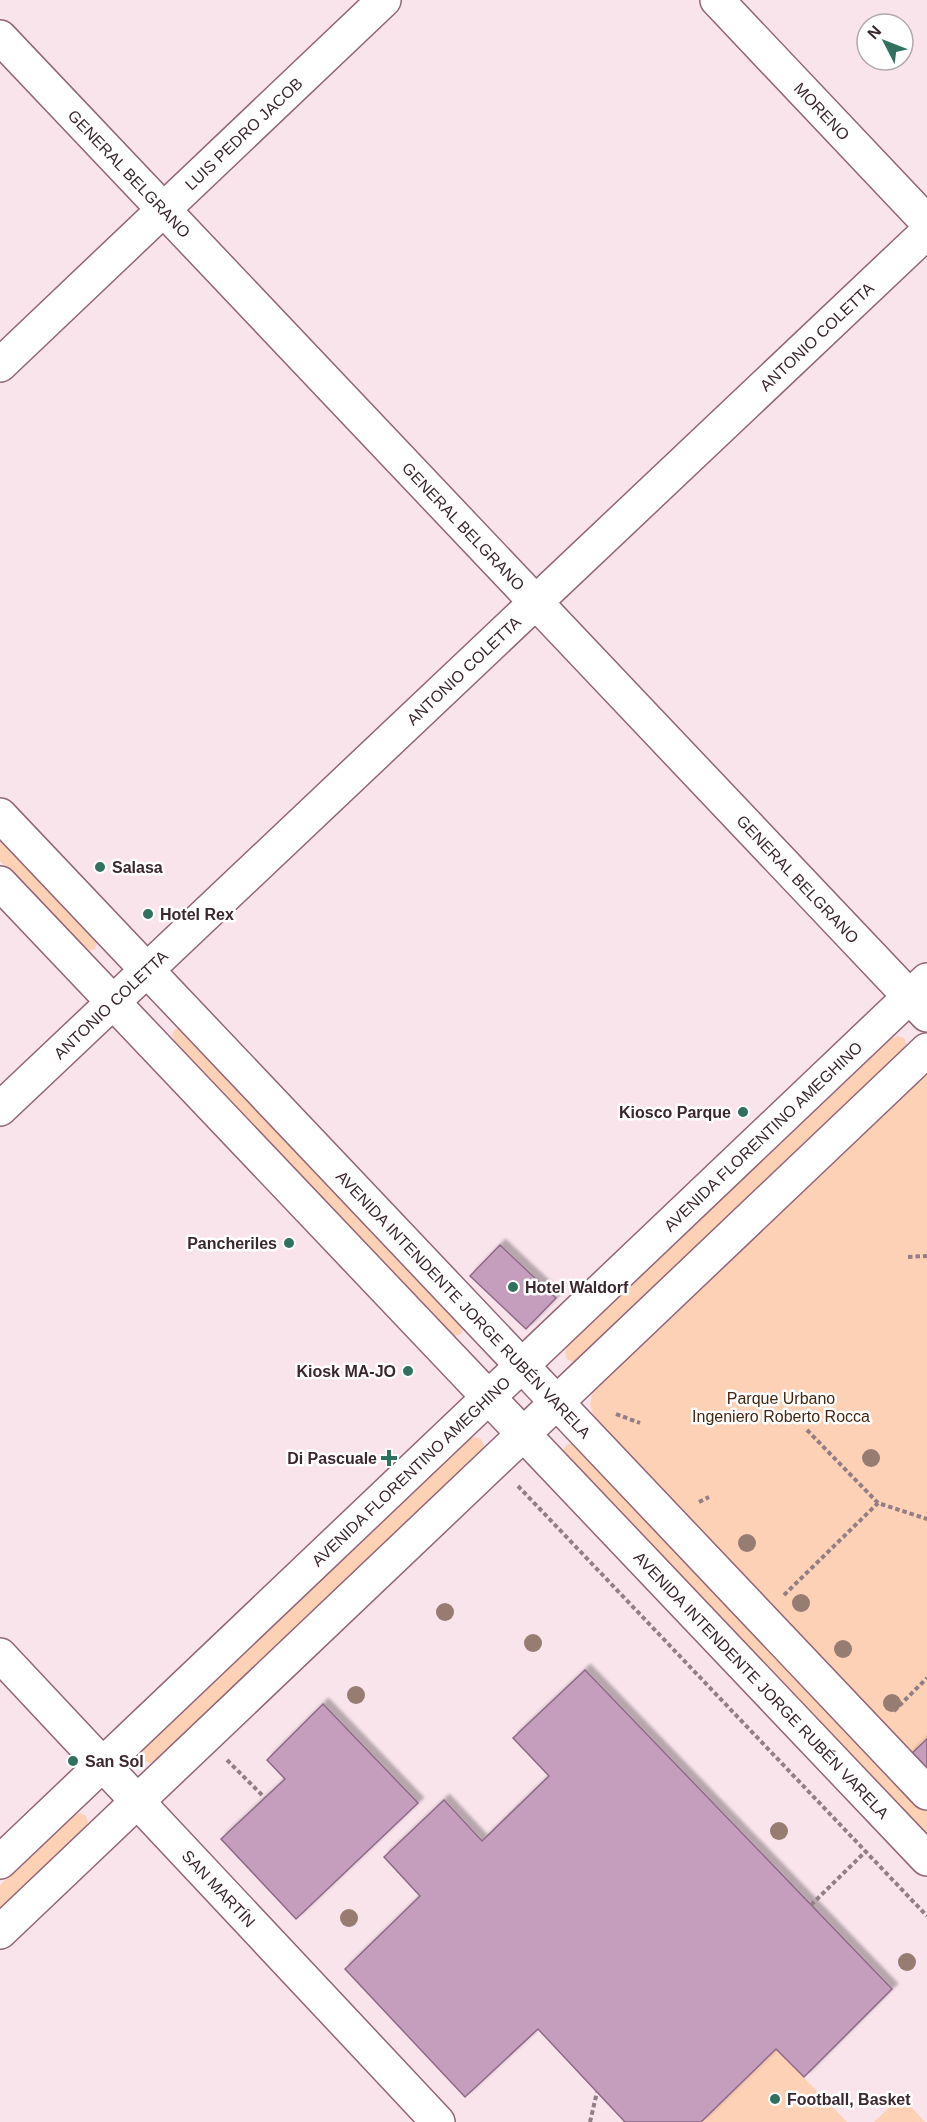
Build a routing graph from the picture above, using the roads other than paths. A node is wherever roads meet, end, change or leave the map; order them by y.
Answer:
1 (384, 0) edge
2 (717, 0) edge
3 (0, 37) edge
4 (163, 210) junction
5 (927, 222) edge
6 (927, 232) edge
7 (0, 365) edge
8 (535, 602) junction
9 (0, 815) edge
10 (0, 883) edge
11 (146, 970) junction
12 (921, 997) edge
13 (112, 1001) junction
14 (927, 1050) edge
15 (0, 1109) edge
16 (522, 1366) junction
17 (488, 1397) junction
18 (557, 1402) junction
19 (523, 1434) junction
20 (0, 1655) edge
21 (103, 1764) junction
22 (927, 1793) edge
23 (138, 1800) junction
24 (927, 1859) edge
25 (0, 1862) edge
26 (0, 1932) edge
27 (438, 2122) edge

1 - 4 main road, LUIS PEDRO JACOB
2 - 5 main road, MORENO
3 - 4 main road, GENERAL BELGRANO
4 - 7 main road, LUIS PEDRO JACOB
4 - 8 main road, GENERAL BELGRANO
6 - 8 main road, ANTONIO COLETTA
8 - 11 main road, ANTONIO COLETTA
8 - 12 main road, GENERAL BELGRANO
9 - 11 main road, AVENIDA INTENDENTE JORGE RUBÉN VARELA
10 - 13 main road, AVENIDA INTENDENTE JORGE RUBÉN VARELA
11 - 13 main road, ANTONIO COLETTA
11 - 16 main road, AVENIDA INTENDENTE JORGE RUBÉN VARELA
12 - 16 main road, AVENIDA FLORENTINO AMEGHINO
13 - 15 main road, ANTONIO COLETTA
13 - 17 main road, AVENIDA INTENDENTE JORGE RUBÉN VARELA
14 - 18 main road
16 - 17 main road, AVENIDA FLORENTINO AMEGHINO
16 - 18 main road, AVENIDA INTENDENTE JORGE RUBÉN VARELA
17 - 19 main road, AVENIDA INTENDENTE JORGE RUBÉN VARELA
17 - 21 main road, AVENIDA FLORENTINO AMEGHINO
18 - 19 main road
18 - 22 main road, AVENIDA INTENDENTE JORGE RUBÉN VARELA
19 - 23 main road
19 - 24 main road, AVENIDA INTENDENTE JORGE RUBÉN VARELA
20 - 21 main road, SAN MARTÍN
21 - 23 main road, SAN MARTÍN
21 - 25 main road, AVENIDA FLORENTINO AMEGHINO
23 - 26 main road
23 - 27 main road, SAN MARTÍN

